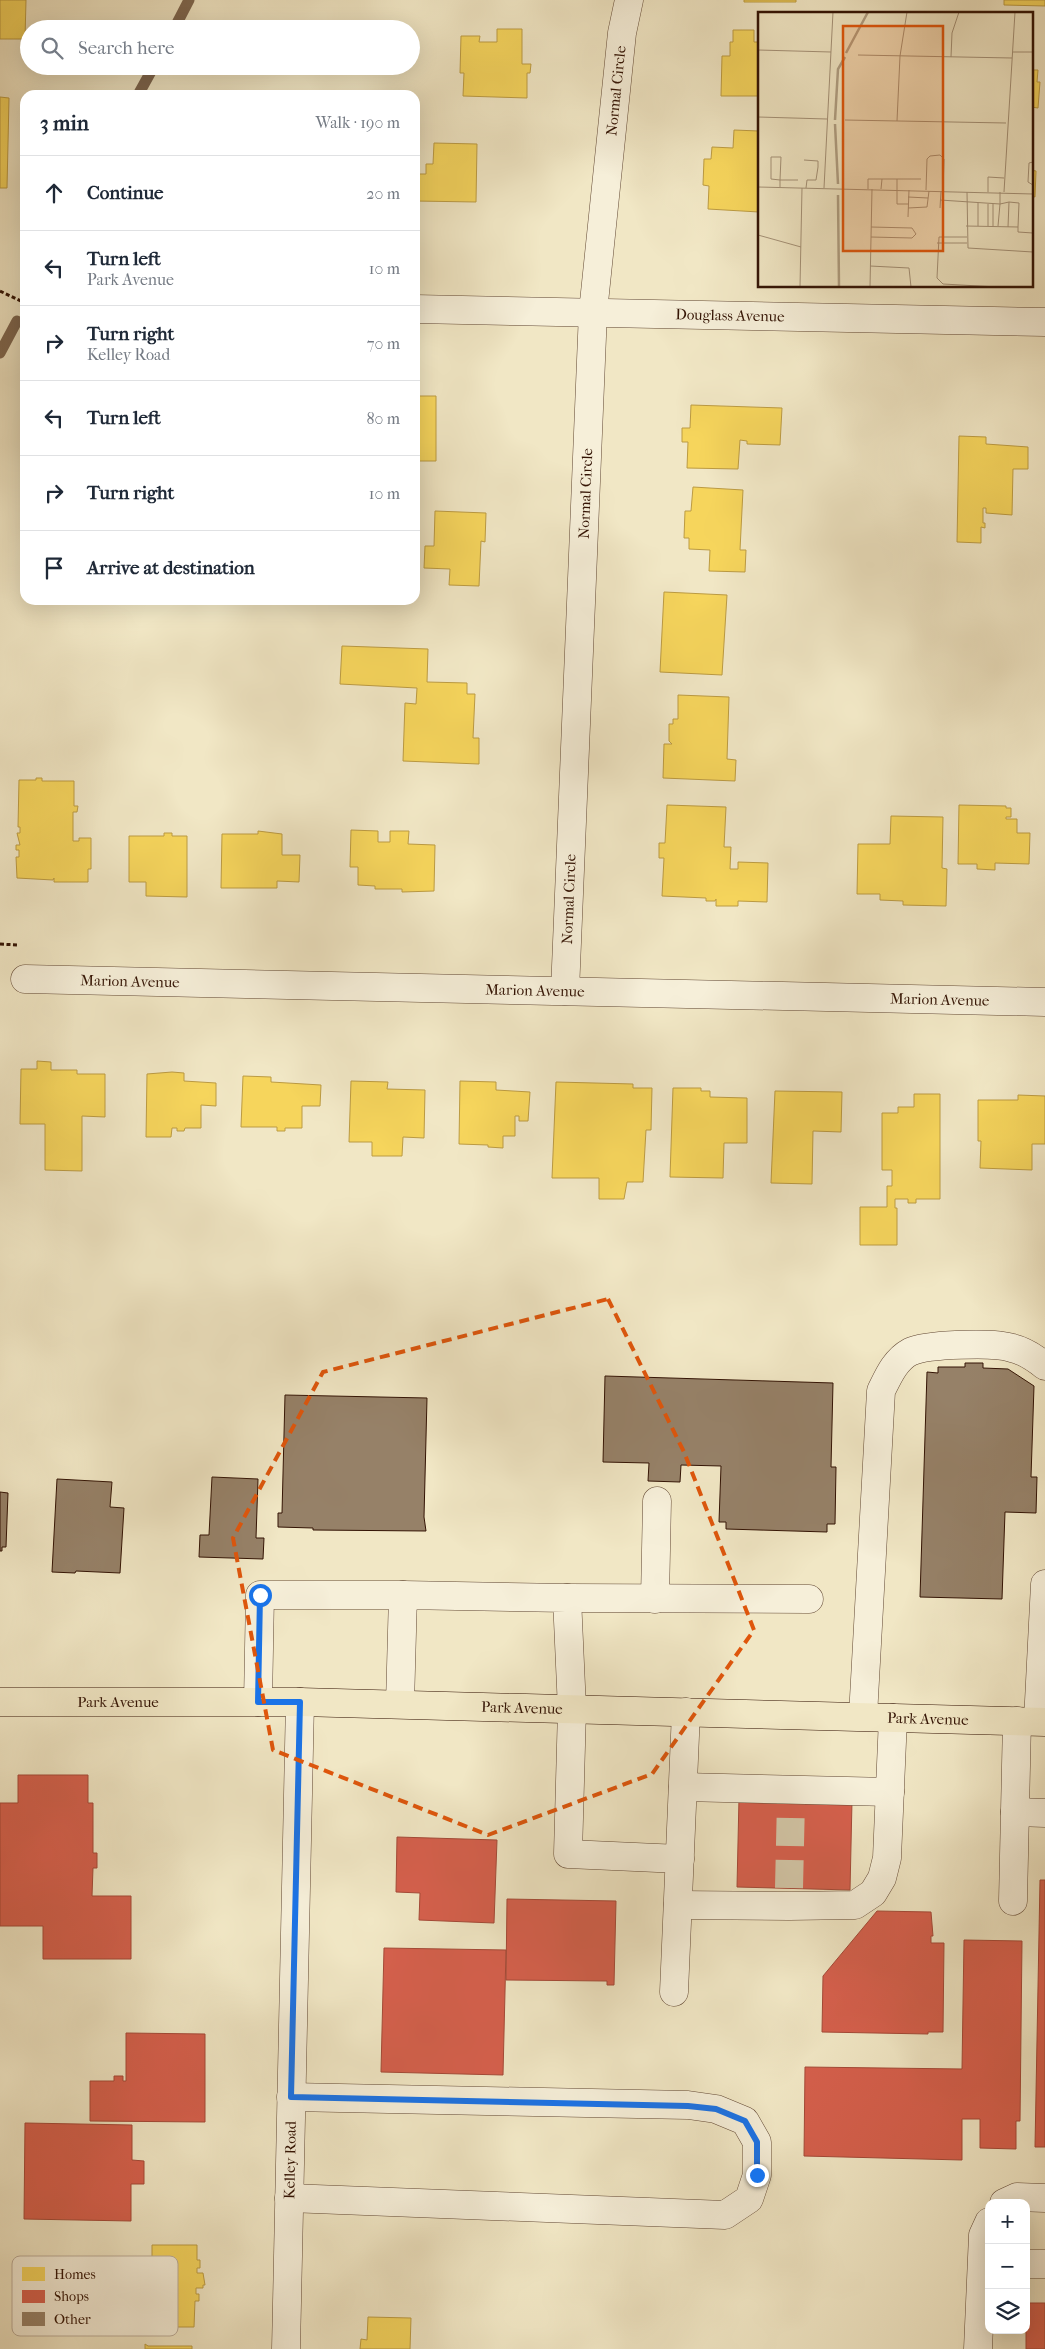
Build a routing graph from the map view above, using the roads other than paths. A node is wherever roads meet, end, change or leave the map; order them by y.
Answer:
1 (629, 0) edge
2 (420, 309) edge
3 (593, 312) junction
4 (1045, 322) edge
5 (25, 979) dead end
6 (565, 991) junction
7 (1045, 1002) edge
8 (1045, 1366) edge
9 (656, 1502) dead end
10 (1045, 1584) edge
11 (403, 1595) junction
12 (567, 1598) junction
13 (656, 1599) junction
14 (809, 1599) dead end
15 (0, 1702) edge
16 (258, 1702) junction
17 (300, 1702) junction
18 (400, 1704) junction
19 (572, 1709) junction
20 (686, 1712) junction
21 (863, 1716) junction
22 (893, 1718) junction
23 (1033, 1721) edge
24 (683, 1787) junction
25 (890, 1792) junction
26 (1015, 1812) junction
27 (1045, 1813) edge
28 (680, 1859) junction
29 (1013, 1901) dead end
30 (678, 1904) junction
31 (674, 1992) dead end
32 (291, 2097) junction
33 (289, 2198) junction
34 (1045, 2198) edge
35 (1013, 2199) edge
36 (985, 2230) edge
37 (985, 2263) edge
38 (1030, 2264) edge
39 (1045, 2264) edge
40 (286, 2349) edge
41 (978, 2349) edge

1 - 3 street, Normal Circle
2 - 3 street, Douglass Avenue
3 - 4 street, Douglass Avenue
3 - 6 street, Normal Circle
5 - 6 street, Marion Avenue
6 - 7 street, Marion Avenue
8 - 21 street
9 - 13 street
10 - 23 street
11 - 12 street
11 - 16 street
11 - 18 street
12 - 13 street
12 - 19 street
13 - 14 street
15 - 16 main road, Park Avenue
16 - 17 main road, Park Avenue
17 - 18 main road, Park Avenue
17 - 32 street, Kelley Road
18 - 19 main road, Park Avenue
19 - 20 main road, Park Avenue
19 - 28 street
20 - 21 main road, Park Avenue
20 - 24 street
21 - 22 main road, Park Avenue
22 - 23 main road, Park Avenue
22 - 25 street
23 - 26 street
24 - 25 street
24 - 28 street
25 - 30 street
26 - 27 street
26 - 29 street
28 - 30 street
30 - 31 street
32 - 33 street, Kelley Road
32 - 33 street
33 - 40 street, Kelley Road
34 - 35 street
36 - 37 street
37 - 41 street
38 - 39 street

